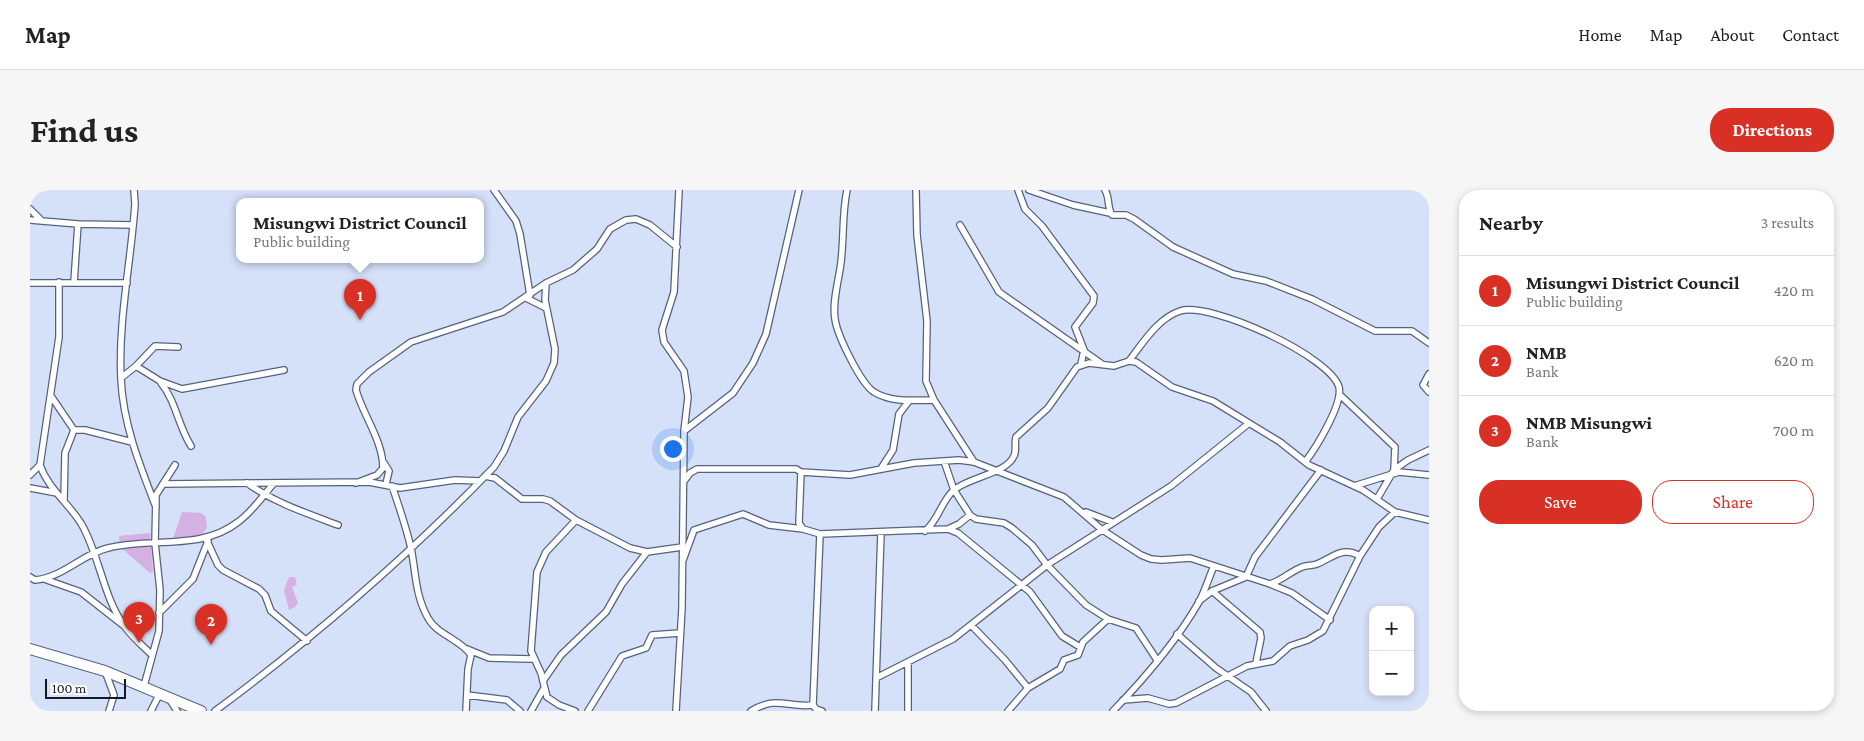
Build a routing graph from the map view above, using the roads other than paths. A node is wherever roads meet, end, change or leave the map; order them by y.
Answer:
1 (134, 190) edge
2 (494, 190) edge
3 (679, 190) edge
4 (799, 190) edge
5 (847, 190) edge
6 (916, 190) edge
7 (1018, 190) edge
8 (1030, 190) edge
9 (1105, 190) edge
10 (30, 209) edge
11 (1110, 213) junction
12 (30, 220) edge
13 (41, 220) junction
14 (78, 224) junction
15 (960, 224) dead end
16 (133, 225) junction
17 (677, 247) junction
18 (59, 282) junction
19 (74, 282) junction
20 (30, 283) edge
21 (127, 283) junction
22 (546, 283) junction
23 (528, 296) junction
24 (546, 308) junction
25 (1429, 343) edge
26 (178, 347) dead end
27 (1084, 350) junction
28 (1129, 361) junction
29 (1081, 364) junction
30 (1102, 364) junction
31 (136, 366) junction
32 (284, 370) dead end
33 (1429, 374) edge
34 (121, 378) junction
35 (160, 381) junction
36 (1429, 392) edge
37 (1340, 395) junction
38 (50, 396) junction
39 (934, 400) junction
40 (909, 401) junction
41 (1248, 424) junction
42 (74, 430) junction
43 (684, 431) junction
44 (132, 442) junction
45 (191, 446) dead end
46 (1429, 450) edge
47 (383, 461) junction
48 (944, 461) junction
49 (974, 462) junction
50 (1305, 462) junction
51 (175, 465) dead end
52 (40, 466) junction
53 (882, 467) junction
54 (996, 470) junction
55 (1321, 470) junction
56 (801, 472) junction
57 (1392, 472) junction
58 (30, 475) edge
59 (1429, 475) edge
60 (483, 478) junction
61 (684, 481) junction
62 (247, 483) junction
63 (274, 483) junction
64 (356, 483) junction
65 (162, 484) junction
66 (389, 485) junction
67 (1354, 486) junction
68 (30, 488) edge
69 (954, 490) junction
70 (57, 493) junction
71 (264, 495) junction
72 (1377, 499) junction
73 (64, 500) junction
74 (156, 507) junction
75 (1082, 511) junction
76 (1395, 512) junction
77 (970, 515) junction
78 (576, 520) junction
79 (1429, 520) edge
80 (1112, 522) junction
81 (338, 525) dead end
82 (803, 529) junction
83 (948, 529) junction
84 (1101, 529) junction
85 (926, 531) junction
86 (880, 532) junction
87 (820, 534) junction
88 (207, 540) junction
89 (155, 544) junction
90 (411, 547) junction
91 (682, 547) junction
92 (647, 552) junction
93 (96, 553) junction
94 (1360, 556) junction
95 (682, 562) junction
96 (1047, 565) junction
97 (1214, 566) junction
98 (1246, 577) junction
99 (44, 579) junction
100 (32, 580) edge
101 (1270, 584) junction
102 (1021, 586) junction
103 (1212, 591) junction
104 (1199, 601) junction
105 (159, 613) junction
106 (1108, 619) junction
107 (1330, 620) junction
108 (124, 626) junction
109 (972, 626) junction
110 (680, 633) junction
111 (1178, 634) junction
112 (306, 641) junction
113 (1080, 646) junction
114 (465, 648) junction
115 (30, 649) edge
116 (481, 655) junction
117 (152, 656) junction
118 (533, 659) junction
119 (1157, 660) junction
120 (471, 662) junction
121 (908, 663) junction
122 (1256, 663) junction
123 (105, 671) junction
124 (1228, 676) junction
125 (876, 678) junction
126 (544, 684) junction
127 (144, 686) junction
128 (1028, 688) junction
129 (164, 695) junction
130 (467, 695) junction
131 (1124, 700) junction
132 (813, 705) junction
133 (803, 709) edge
134 (109, 711) edge
135 (151, 711) edge
136 (177, 711) edge
137 (201, 711) edge
138 (215, 711) edge
139 (466, 711) edge
140 (520, 711) edge
141 (531, 711) edge
142 (576, 711) edge
143 (588, 711) edge
144 (676, 711) edge
145 (751, 711) edge
146 (822, 711) edge
147 (875, 711) edge
148 (908, 711) edge
149 (1008, 711) edge
150 (1113, 711) edge
151 (1266, 711) edge

1 - 16 street
2 - 23 street
3 - 17 street
4 - 43 street
5 - 40 street
6 - 39 street
7 - 27 street
8 - 11 street
9 - 11 street
10 - 13 street
11 - 25 street
12 - 13 street
13 - 14 street
14 - 16 street
14 - 19 street
15 - 27 street
16 - 21 street
17 - 22 street
17 - 43 street
18 - 19 street
18 - 20 street
18 - 38 street
19 - 21 street
21 - 34 street
22 - 23 street
22 - 24 street
23 - 24 street
23 - 47 street
24 - 60 street
26 - 31 street
27 - 29 street
27 - 30 street
28 - 30 street
28 - 37 street
28 - 41 street
29 - 30 street
29 - 54 street
31 - 34 street
31 - 35 street
32 - 35 street
33 - 36 street
34 - 44 street
35 - 45 street
37 - 50 street
37 - 57 street
38 - 42 street
38 - 52 street
39 - 40 street
39 - 49 street
40 - 53 street
41 - 50 street
41 - 80 street
42 - 44 street
42 - 73 street
43 - 61 street
44 - 74 street
46 - 57 street
47 - 64 street
47 - 66 street
48 - 49 street
48 - 53 street
48 - 69 street
49 - 54 street
50 - 55 street
51 - 65 street
52 - 58 street
52 - 70 street
53 - 56 street
54 - 69 street
54 - 75 street
55 - 67 street
55 - 98 street
56 - 61 street
56 - 82 street
57 - 59 street
57 - 67 street
57 - 72 street
60 - 66 street
60 - 78 street
60 - 90 street
61 - 91 street
62 - 63 street
62 - 65 street
62 - 71 street
63 - 64 street
63 - 71 street
64 - 66 street
65 - 74 street
66 - 90 street
67 - 72 street
68 - 70 street
69 - 77 street
69 - 85 street
70 - 73 street
71 - 81 street
71 - 88 street
72 - 76 street
73 - 93 street
74 - 89 street
75 - 80 street
75 - 84 street
76 - 79 street
76 - 94 street
77 - 83 street
77 - 96 street
78 - 92 street
78 - 118 street
80 - 84 street
82 - 87 street
82 - 95 street
83 - 85 street
83 - 102 street
84 - 96 street
84 - 97 street
85 - 86 street
86 - 87 street
86 - 125 street
87 - 132 street
88 - 89 street
88 - 105 street
88 - 112 street
89 - 93 street
89 - 105 street
90 - 112 street
90 - 114 street
91 - 92 street
91 - 95 street
92 - 126 street
93 - 99 street
93 - 108 street
94 - 101 street
94 - 107 street
95 - 110 street
96 - 102 street
96 - 106 street
97 - 98 street
97 - 104 street
98 - 101 street
98 - 103 street
99 - 100 street
99 - 108 street
101 - 107 street
102 - 109 street
102 - 113 street
103 - 104 street
103 - 122 street
104 - 111 street
105 - 117 street
106 - 113 street
106 - 119 street
107 - 122 street
108 - 117 street
109 - 121 street
109 - 128 street
110 - 143 street
110 - 144 street
111 - 119 street
111 - 124 street
112 - 138 street
113 - 128 street
114 - 116 street
114 - 120 street
115 - 123 highway
116 - 118 street
116 - 120 street
117 - 127 street
118 - 126 street
119 - 131 street
120 - 130 street
121 - 125 street
121 - 148 street
122 - 124 street
123 - 127 highway
123 - 134 street
124 - 131 street
124 - 151 street
125 - 147 street
126 - 141 street
126 - 142 street
127 - 129 highway
128 - 149 street
129 - 135 street
129 - 136 street
129 - 137 highway
130 - 139 street
130 - 140 street
131 - 150 street
132 - 133 street
132 - 146 street
133 - 145 street

